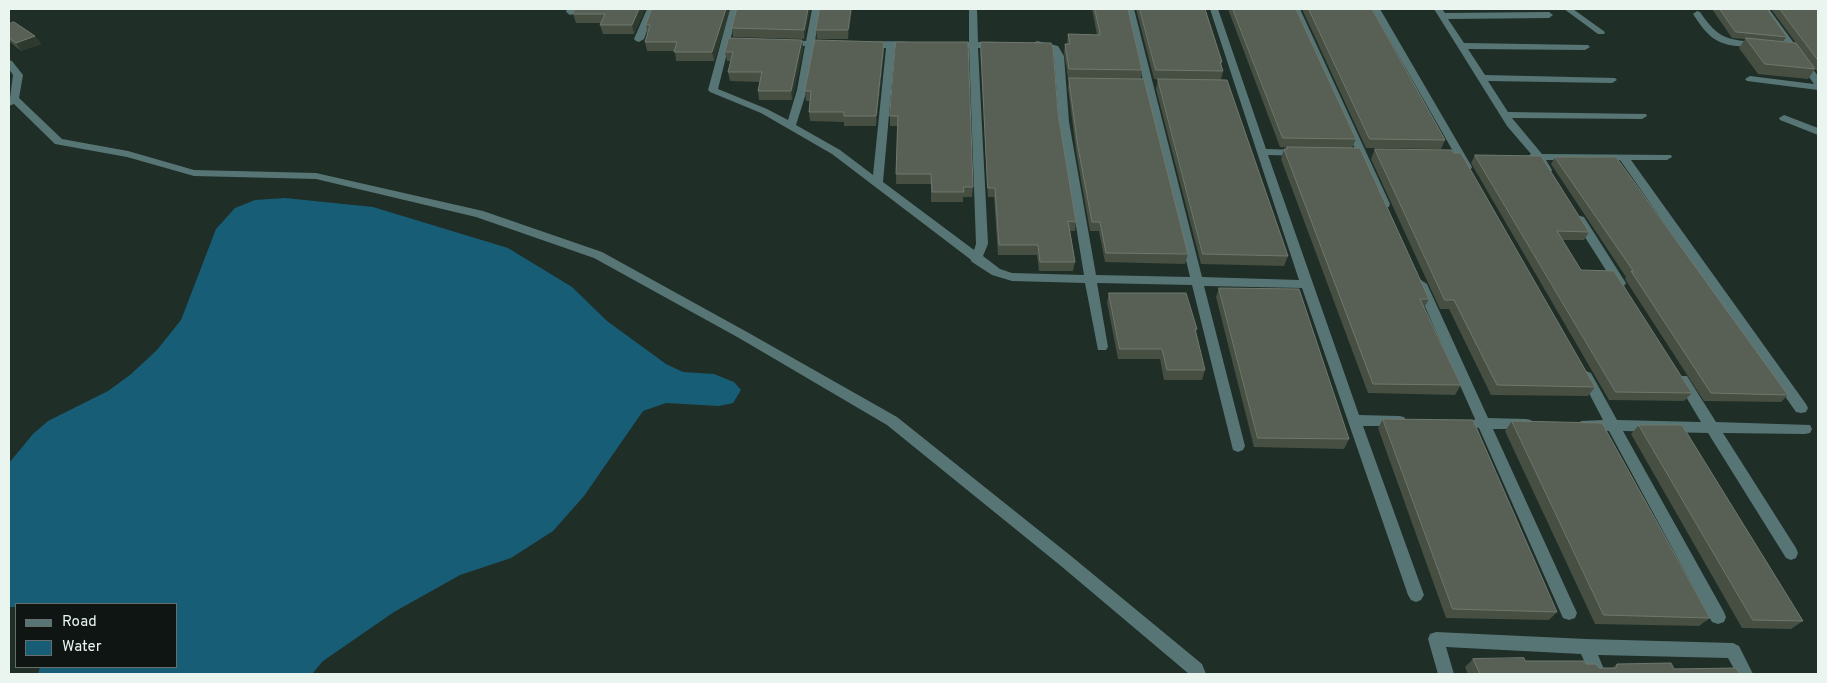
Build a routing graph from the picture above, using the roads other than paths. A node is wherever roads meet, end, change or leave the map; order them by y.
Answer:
1 (651, 9) edge
2 (734, 9) edge
3 (816, 9) edge
4 (973, 9) edge
5 (1130, 9) edge
6 (1214, 9) edge
7 (1296, 9) edge
8 (1376, 9) edge
9 (1568, 9) edge
10 (1765, 9) edge
11 (1440, 12) edge
12 (1697, 14) dead end
13 (1549, 15) dead end
14 (1601, 32) dead end
15 (639, 39) dead end
16 (776, 43) edge
17 (811, 44) junction
18 (838, 44) edge
19 (891, 44) junction
20 (1030, 44) edge
21 (857, 45) edge
22 (925, 45) edge
23 (940, 45) edge
24 (974, 45) junction
25 (1004, 45) edge
26 (1462, 46) junction
27 (1585, 47) dead end
28 (1794, 48) junction
29 (9, 63) edge
30 (1484, 78) junction
31 (1750, 79) dead end
32 (1612, 80) dead end
33 (1818, 82) edge
34 (1137, 84) edge
35 (1149, 84) junction
36 (1163, 84) edge
37 (1818, 87) edge
38 (11, 101) edge
39 (1506, 115) junction
40 (1642, 116) dead end
41 (1784, 118) dead end
42 (792, 125) junction
43 (1818, 132) edge
44 (1262, 152) junction
45 (1315, 153) edge
46 (1347, 153) edge
47 (1368, 153) junction
48 (1455, 155) junction
49 (1477, 156) edge
50 (1520, 157) edge
51 (1539, 157) junction
52 (1668, 157) dead end
53 (1624, 158) junction
54 (1474, 180) edge
55 (1555, 181) edge
56 (878, 183) junction
57 (1570, 206) edge
58 (1391, 216) edge
59 (976, 259) junction
60 (1415, 270) edge
61 (1090, 279) junction
62 (1197, 282) junction
63 (1307, 284) junction
64 (1628, 296) edge
65 (1102, 347) dead end
66 (1580, 366) edge
67 (1676, 370) edge
68 (1801, 408) dead end
69 (1354, 420) junction
70 (1410, 421) edge
71 (1466, 422) edge
72 (1484, 423) junction
73 (1544, 424) edge
74 (1574, 425) edge
75 (1614, 426) junction
76 (1712, 428) junction
77 (1805, 429) dead end
78 (1238, 446) dead end
79 (1791, 553) dead end
80 (1416, 595) dead end
81 (1569, 613) dead end
82 (1718, 617) dead end
83 (1586, 647) junction
84 (1198, 674) edge
85 (1446, 674) edge
86 (1598, 674) edge
87 (1745, 674) edge

1 - 15 street
2 - 42 street
3 - 17 street
4 - 24 street
5 - 35 street
6 - 44 street
7 - 47 street
8 - 48 street
9 - 14 street
10 - 28 street
11 - 13 street
11 - 26 street
12 - 28 street
16 - 17 street
17 - 18 street
17 - 42 street
19 - 21 street
19 - 22 street
19 - 56 street
20 - 61 street
23 - 24 street
24 - 25 street
24 - 59 street
26 - 27 street
26 - 30 street
28 - 33 street
29 - 38 street
30 - 32 street
30 - 39 street
31 - 37 street
34 - 35 street
35 - 36 street
35 - 62 street
38 - 84 street
39 - 40 street
39 - 51 street
41 - 43 street
42 - 56 street
44 - 45 street
44 - 63 street
46 - 47 street
47 - 58 street
48 - 49 street
48 - 54 street
50 - 51 street
51 - 53 street
51 - 55 street
52 - 53 street
53 - 68 street
56 - 59 street
57 - 64 street
59 - 61 street
60 - 72 street
61 - 62 street
61 - 65 street
62 - 63 street
62 - 78 street
63 - 69 street
66 - 75 street
67 - 76 street
69 - 70 street
69 - 80 street
71 - 72 street
72 - 73 street
72 - 81 street
74 - 75 street
75 - 76 street
75 - 82 street
76 - 77 street
76 - 79 street
83 - 85 street
83 - 86 street
83 - 87 street

